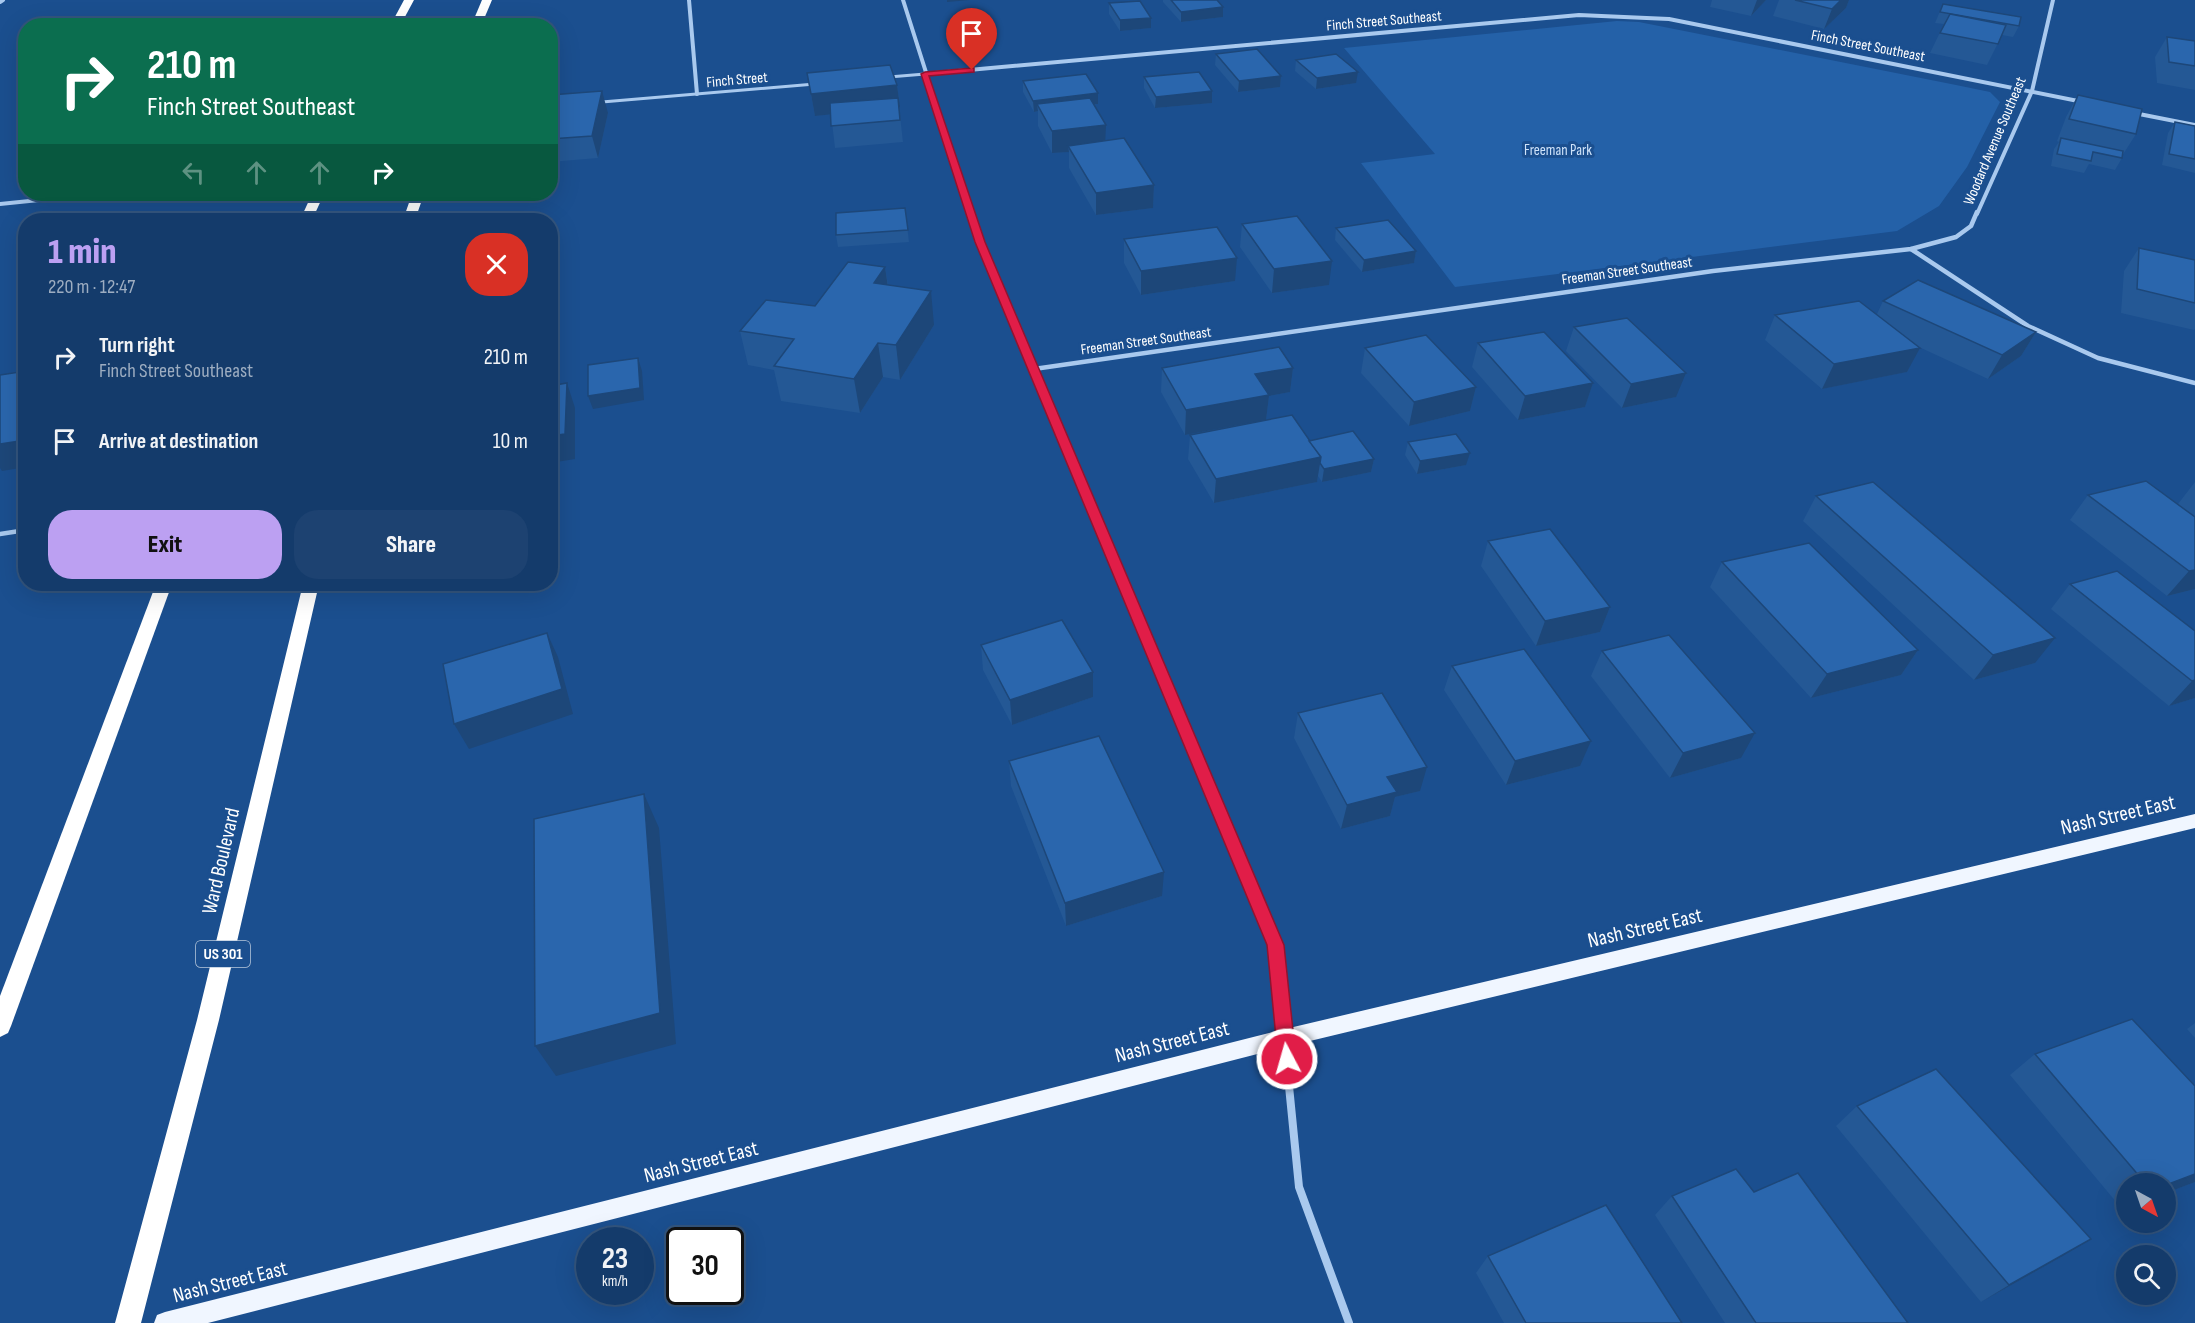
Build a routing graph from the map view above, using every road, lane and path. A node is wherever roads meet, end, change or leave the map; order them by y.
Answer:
1 (409, 0) edge
2 (487, 0) edge
3 (690, 0) edge
4 (903, 0) edge
5 (2053, 0) edge
6 (399, 18) edge
7 (479, 18) edge
8 (925, 74) junction
9 (880, 78) edge
10 (823, 83) edge
11 (2032, 91) junction
12 (697, 94) junction
13 (596, 103) edge
14 (2087, 103) edge
15 (2131, 112) edge
16 (2195, 125) edge
17 (29, 201) edge
18 (0, 204) edge
19 (1911, 249) junction
20 (1034, 369) junction
21 (2195, 383) edge
22 (18, 531) edge
23 (0, 534) edge
24 (161, 591) edge
25 (309, 591) edge
26 (2195, 821) edge
27 (0, 1026) edge
28 (1285, 1038) junction
29 (128, 1323) edge
30 (165, 1323) edge
31 (1349, 1323) edge

1 - 6 highway
2 - 7 highway
3 - 12 street
4 - 8 street
5 - 11 street, Woodard Avenue Southeast
8 - 9 lane
8 - 11 street, Finch Street Southeast
8 - 20 street
10 - 12 lane, Finch Street
11 - 14 street, Finch Street Southeast
11 - 19 street, Woodard Avenue Southeast
12 - 13 lane, Finch Street
15 - 16 street
17 - 18 street
19 - 20 street, Freeman Street Southeast
19 - 21 street
20 - 28 street
22 - 23 lane
24 - 27 highway
25 - 29 highway, Ward Boulevard / US 301
26 - 28 main road, Nash Street East
28 - 30 main road, Nash Street East
28 - 31 street

